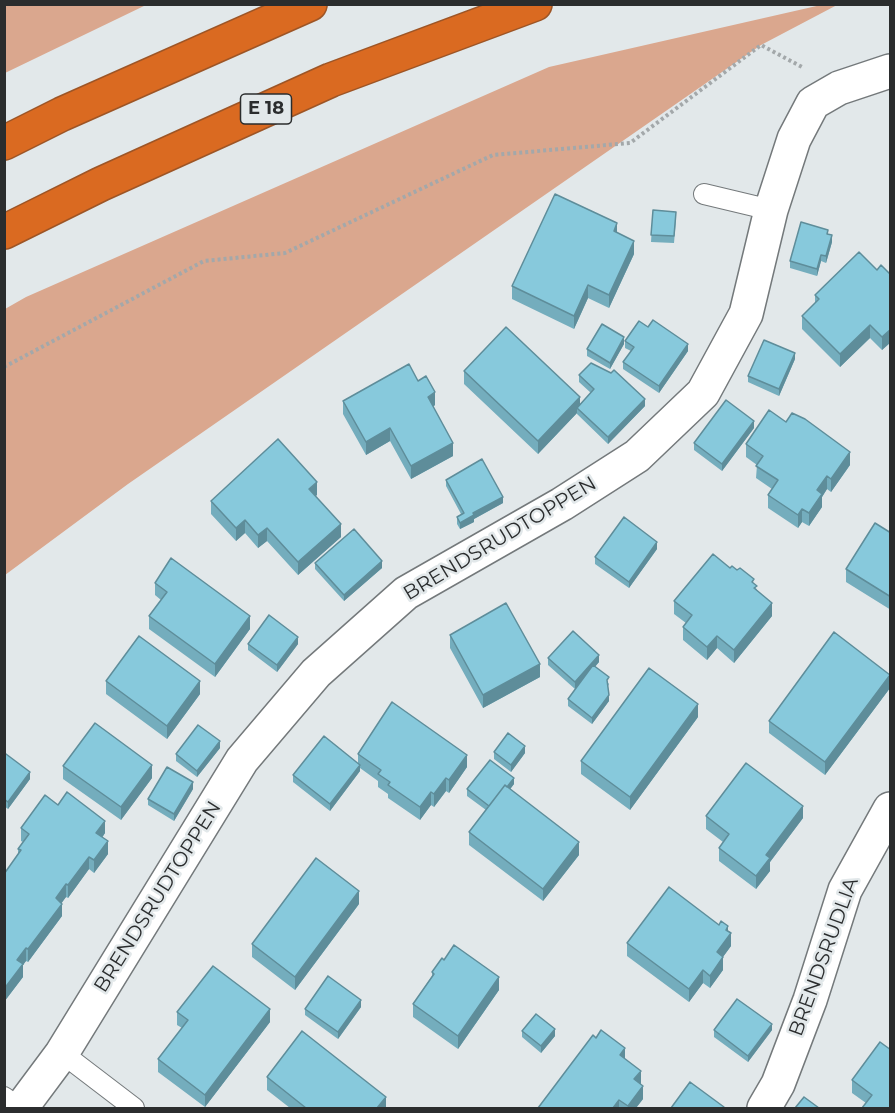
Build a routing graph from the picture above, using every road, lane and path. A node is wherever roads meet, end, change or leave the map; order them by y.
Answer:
1 (310, 4) edge
2 (535, 4) edge
3 (891, 71) edge
4 (839, 88) junction
5 (4, 143) edge
6 (704, 194) dead end
7 (771, 210) junction
8 (4, 232) edge
9 (4, 367) edge
10 (891, 809) edge
11 (62, 1053) junction
12 (4, 1097) edge
13 (20, 1108) edge
14 (134, 1108) edge
15 (764, 1108) edge

1 - 5 highway
2 - 8 highway, E 18
3 - 4 street, BRENDSRUDTOPPEN
4 - 7 street, BRENDSRUDTOPPEN
4 - 9 path
6 - 7 lane
7 - 11 street, BRENDSRUDTOPPEN
10 - 15 street, BRENDSRUDLIA
11 - 13 street, BRENDSRUDTOPPEN
11 - 14 lane
12 - 13 lane

